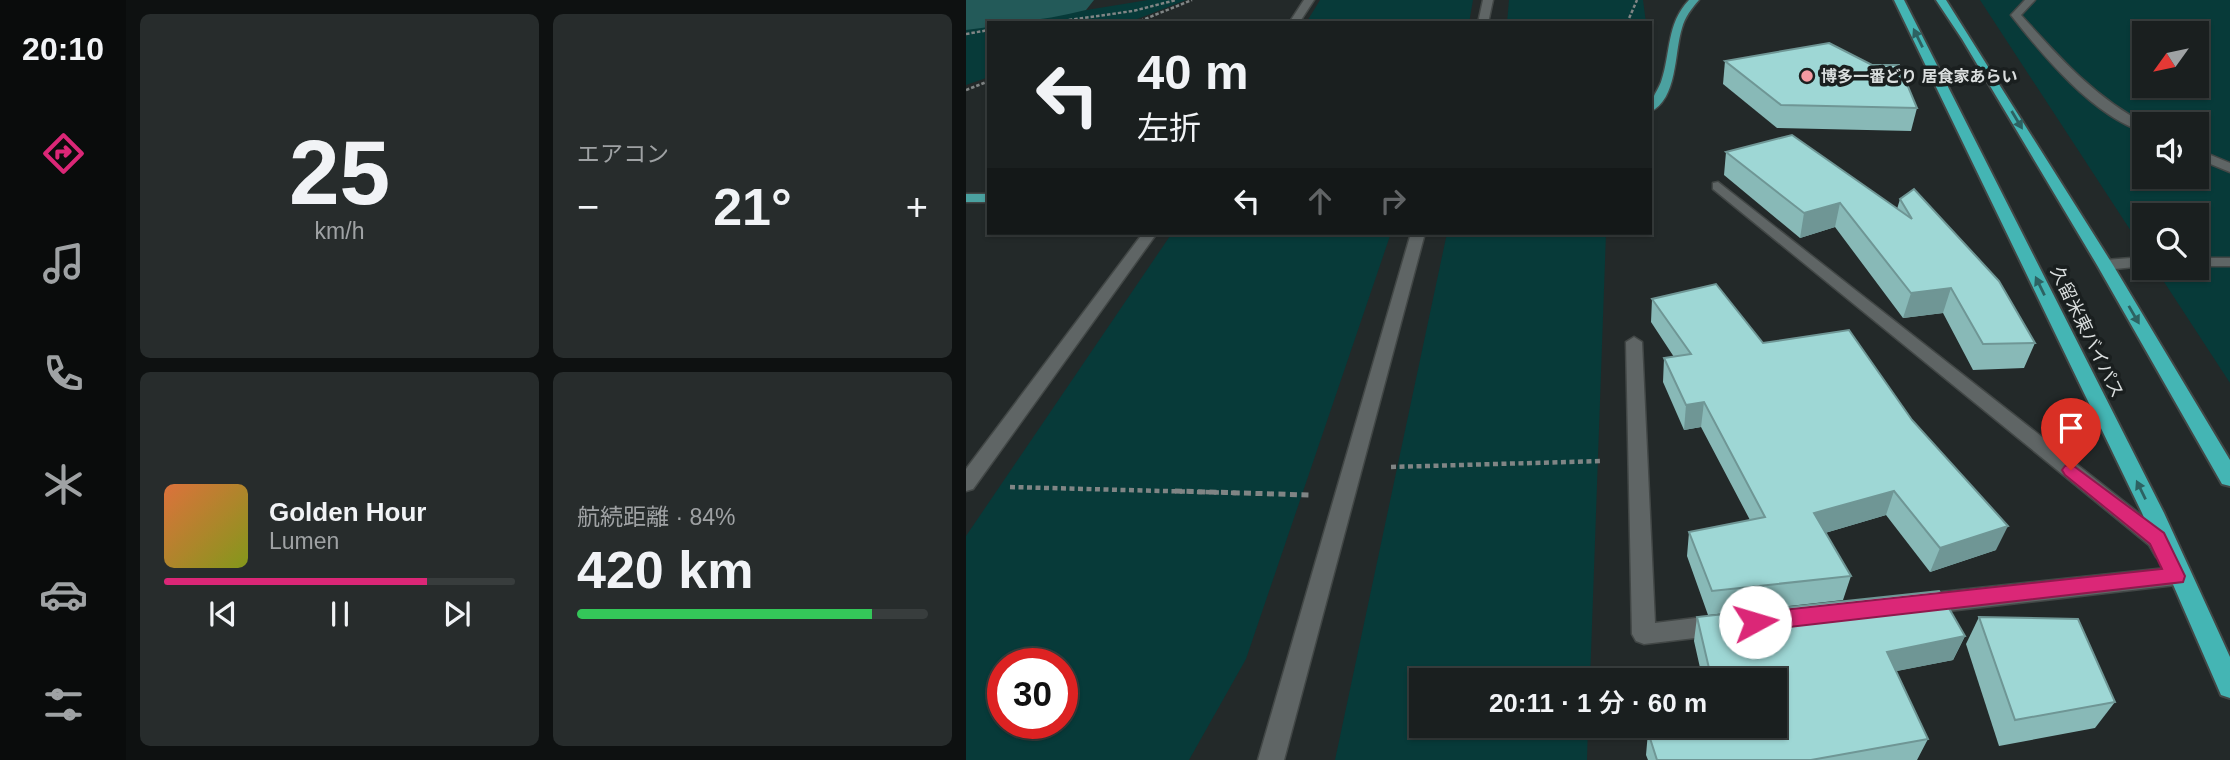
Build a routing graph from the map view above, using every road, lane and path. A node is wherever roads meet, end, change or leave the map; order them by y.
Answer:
1 (1176, 0) edge
2 (1192, 0) edge
3 (1309, 0) edge
4 (1488, 0) edge
5 (1637, 0) edge
6 (1694, 0) edge
7 (1899, 0) edge
8 (1941, 0) edge
9 (2030, 0) edge
10 (1061, 21) edge
11 (1140, 21) edge
12 (1295, 21) edge
13 (1483, 21) edge
14 (1628, 21) edge
15 (987, 30) edge
16 (966, 34) edge
17 (987, 82) edge
18 (966, 90) edge
19 (1652, 107) edge
20 (2132, 123) edge
21 (2209, 159) edge
22 (2230, 168) edge
23 (1718, 186) dead end
24 (966, 198) edge
25 (987, 198) edge
26 (1149, 235) edge
27 (1417, 235) edge
28 (2132, 262) edge
29 (2209, 262) edge
30 (2230, 262) edge
31 (2105, 265) junction
32 (1634, 342) dead end
33 (1638, 460) junction
34 (1353, 468) junction
35 (2230, 478) edge
36 (966, 484) edge
37 (999, 487) dead end
38 (1345, 496) junction
39 (2176, 576) junction
40 (1908, 605) edge
41 (1741, 623) edge
42 (2222, 668) junction
43 (2230, 686) edge
44 (1271, 760) edge

1 - 10 path
2 - 11 path
3 - 12 street
4 - 13 street
5 - 14 path
6 - 19 main road
42 -> 7 highway, 久留米東バイパス
8 -> 31 highway
9 - 20 street
15 - 16 path
17 - 18 path
21 - 22 street
23 - 39 street
24 - 25 main road
26 - 36 street
27 - 34 street
28 - 31 street
29 - 30 street
31 -> 35 highway
32 - 33 street
33 - 34 path
33 - 41 street
34 - 38 street
37 - 38 path
38 - 44 street
39 - 40 street
39 - 42 street
42 - 43 highway, 久留米東バイパス

